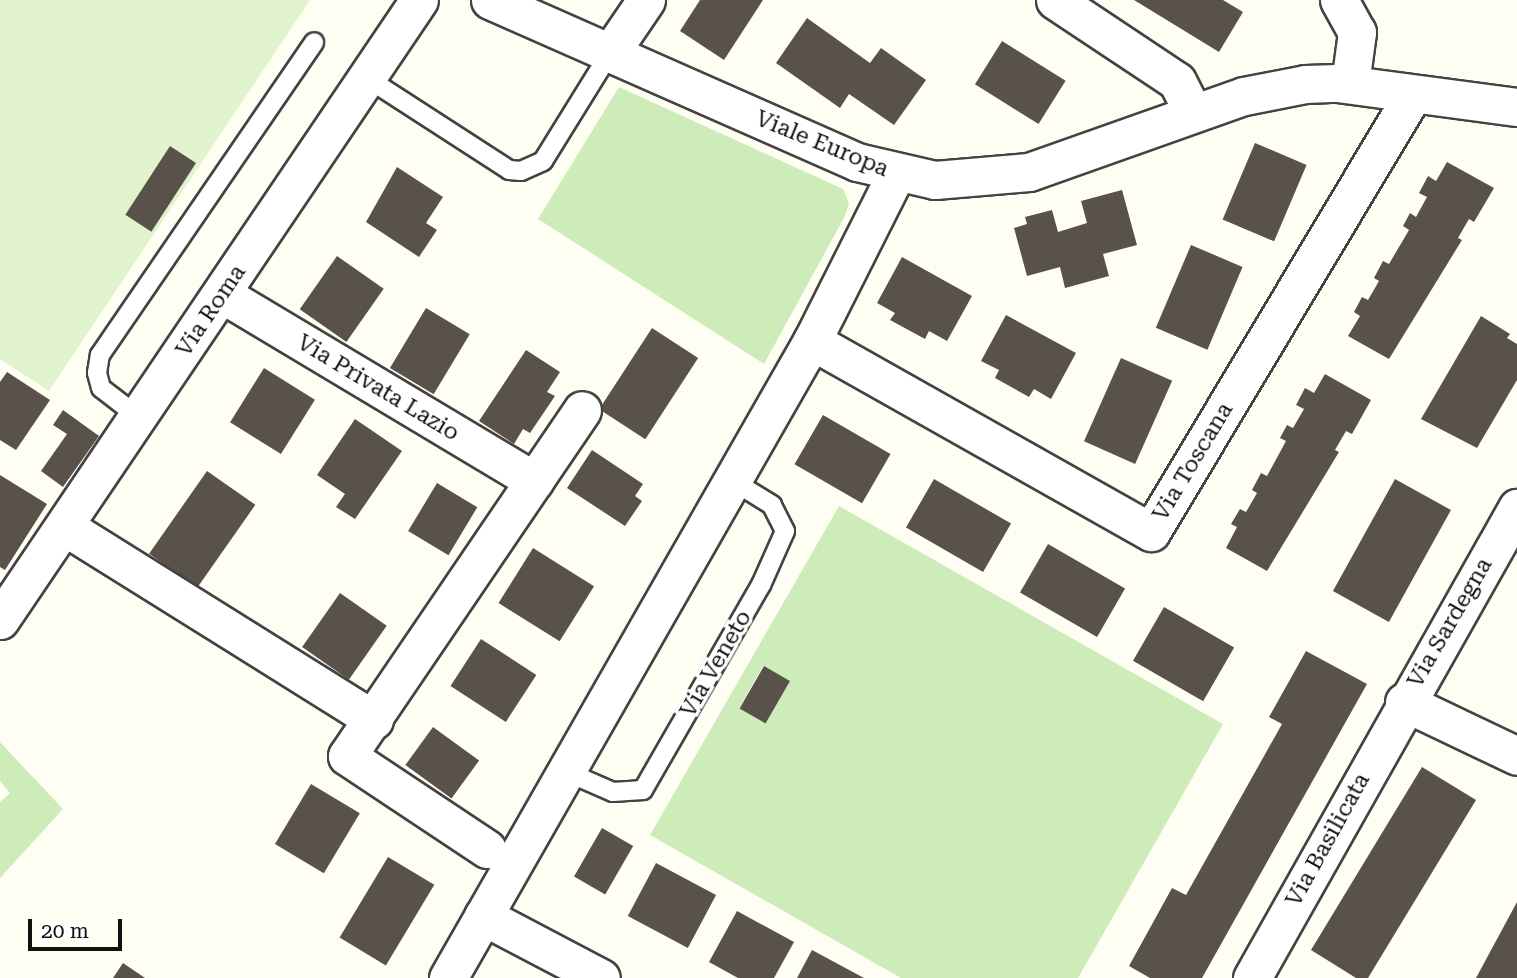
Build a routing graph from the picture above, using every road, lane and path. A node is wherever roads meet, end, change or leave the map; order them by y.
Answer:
1 (419, 0) edge
2 (491, 0) edge
3 (646, 0) edge
4 (1055, 0) edge
5 (1339, 0) edge
6 (314, 41) dead end
7 (610, 53) junction
8 (367, 78) junction
9 (1350, 85) junction
10 (1413, 94) junction
11 (1517, 107) edge
12 (1193, 113) junction
13 (896, 174) junction
14 (222, 295) junction
15 (812, 341) junction
16 (582, 410) dead end
17 (140, 418) junction
18 (534, 481) junction
19 (733, 481) junction
20 (1517, 508) edge
21 (67, 528) junction
22 (0, 621) edge
23 (1404, 702) junction
24 (374, 720) junction
25 (1517, 756) edge
26 (567, 772) junction
27 (487, 849) dead end
28 (483, 916) junction
29 (448, 978) edge
30 (601, 978) edge
31 (1252, 978) edge

1 - 8 street, Via Roma
2 - 7 street, Viale Europa
3 - 7 street
4 - 12 street
5 - 9 street
6 - 17 lane
7 - 8 lane
7 - 13 street, Viale Europa
8 - 14 street, Via Roma
9 - 10 street, Viale Europa
9 - 12 street, Viale Europa
10 - 11 street, Viale Europa
10 - 15 street, Via Toscana
12 - 13 street, Viale Europa
13 - 15 street
14 - 17 street, Via Roma
14 - 18 street, Via Privata Lazio
15 - 19 street
16 - 18 street
17 - 21 street, Via Roma
18 - 24 street
19 - 26 street
19 - 26 lane, Via Veneto
20 - 23 street, Via Sardegna
21 - 22 street, Via Roma
21 - 24 street
23 - 25 street
23 - 31 street, Via Basilicata
24 - 27 street
26 - 28 street
28 - 29 street
28 - 30 street

